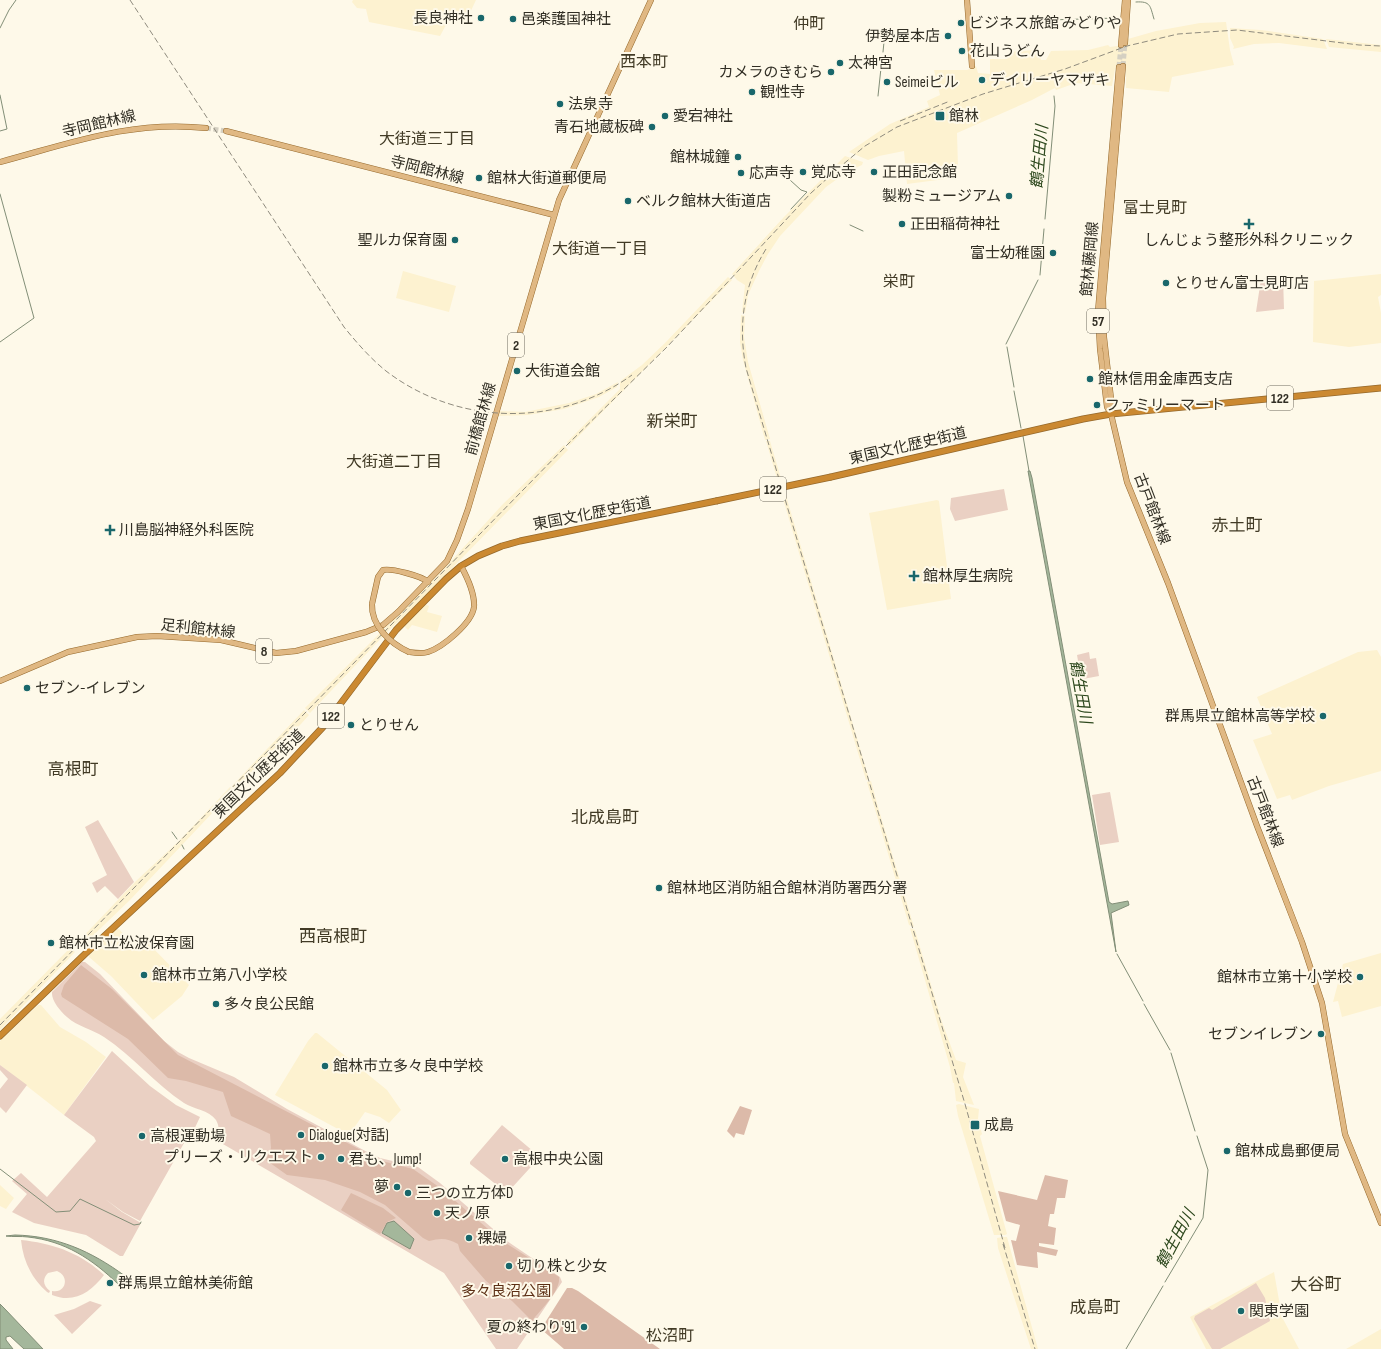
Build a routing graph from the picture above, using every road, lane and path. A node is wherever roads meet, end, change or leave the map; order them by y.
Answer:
1 (651, 0) edge
2 (967, 0) edge
3 (1124, 0) edge
4 (1128, 0) edge
5 (972, 66) dead end
6 (1121, 67) tunnel mouth
7 (206, 128) tunnel mouth
8 (226, 131) tunnel mouth
9 (0, 162) edge
10 (554, 214) junction
11 (1381, 388) edge
12 (1111, 414) junction
13 (460, 566) junction
14 (428, 582) junction
15 (0, 682) edge
16 (0, 1036) edge
17 (1381, 1223) edge

1 - 10 main road, 前橋館林線 / 2
2 - 5 main road
3 - 4 main road
6 - 12 main road, 館林藤岡線 / 57
7 - 9 main road, 寺岡館林線
8 - 10 main road, 寺岡館林線
10 - 14 main road, 前橋館林線 / 2
11 - 12 highway, 東国文化歴史街道 / 122
12 - 13 highway, 東国文化歴史街道 / 122, bridge
12 - 17 main road, 古戸館林線
13 - 14 main road, bridge
13 - 16 highway, 東国文化歴史街道 / 122
14 - 15 main road, 足利館林線 / 8

